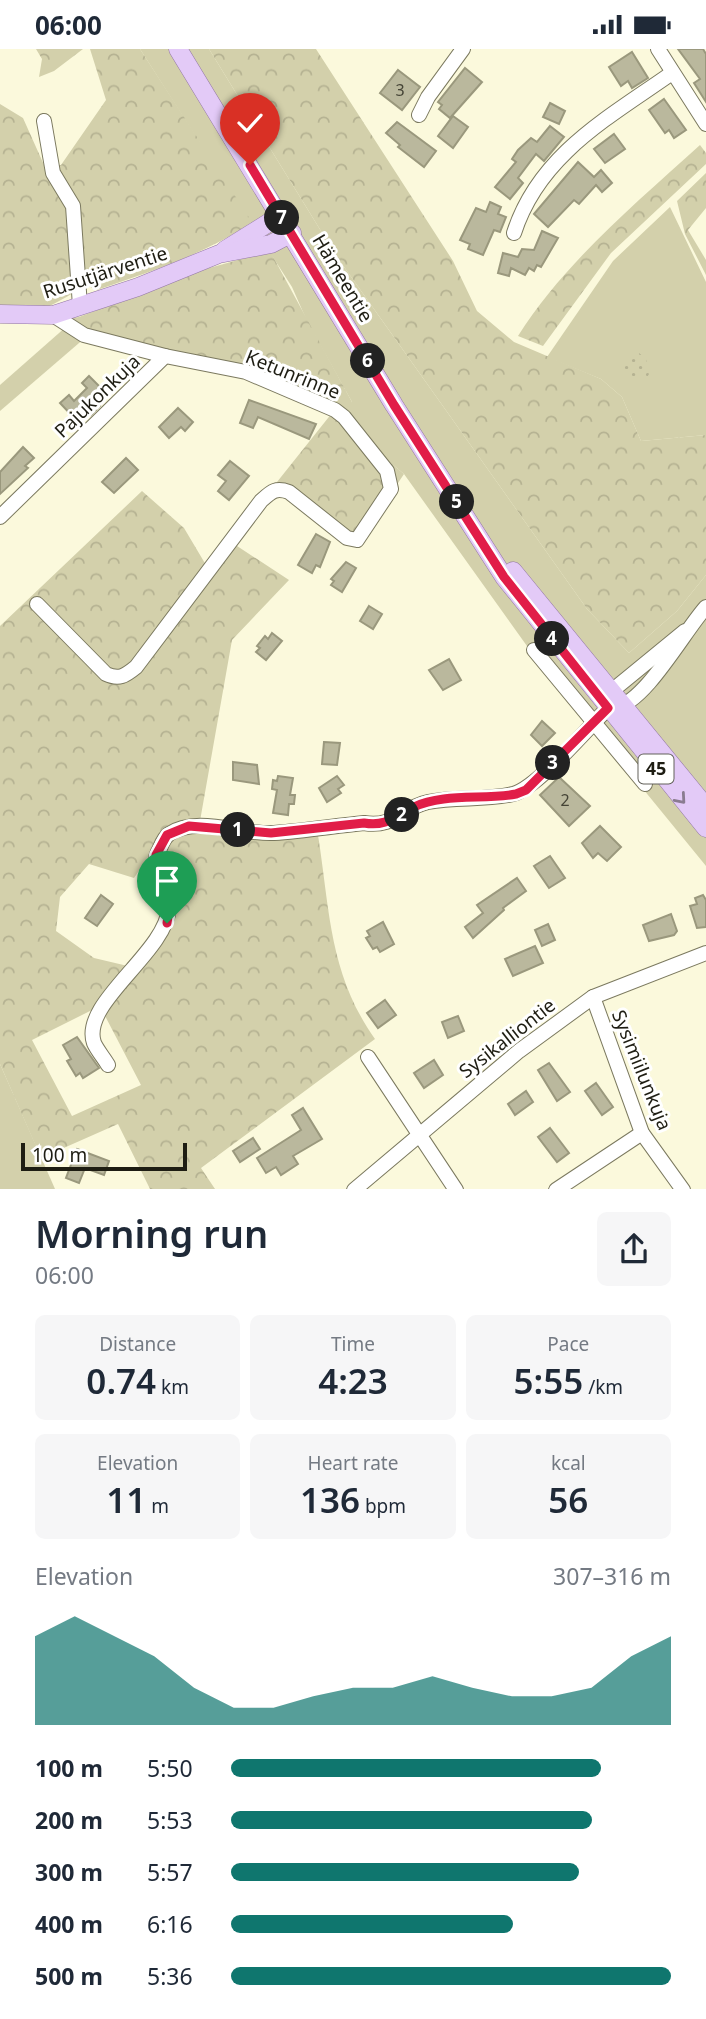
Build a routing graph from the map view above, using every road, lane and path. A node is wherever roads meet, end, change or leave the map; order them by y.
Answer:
1 (178, 49) edge
2 (463, 49) edge
3 (658, 49) edge
4 (672, 73) junction
5 (419, 115) dead end
6 (44, 121) dead end
7 (706, 124) edge
8 (281, 215) junction
9 (292, 233) junction
10 (514, 233) dead end
11 (219, 254) junction
12 (80, 306) junction
13 (0, 314) edge
14 (53, 315) junction
15 (165, 356) junction
16 (0, 517) edge
17 (473, 526) junction
18 (37, 604) dead end
19 (706, 607) edge
20 (685, 631) junction
21 (534, 650) dead end
22 (613, 690) junction
23 (617, 707) junction
24 (593, 723) junction
25 (645, 784) dead end
26 (706, 807) edge
27 (706, 828) edge
28 (706, 953) edge
29 (593, 997) junction
30 (368, 1057) dead end
31 (108, 1065) dead end
32 (419, 1133) junction
33 (642, 1133) junction
34 (354, 1189) edge
35 (456, 1189) edge
36 (556, 1189) edge
37 (683, 1189) edge

1 - 8 main road, Hämeentie / 45
2 - 5 street
3 - 4 street
4 - 7 street
4 - 10 street
6 - 12 street
8 - 9 main road, Hämeentie / 45
8 - 11 main road, Rusutjärventie
9 - 11 main road, Rusutjärventie
9 - 17 main road, Hämeentie / 45
11 - 12 main road, Rusutjärventie
12 - 14 main road, Rusutjärventie
13 - 14 main road, Rusutjärventie
14 - 15 street, Pajukonkuja
15 - 16 street, Pajukonkuja
15 - 18 street, Ketunrinne
17 - 22 main road, Hämeentie / 45
17 - 23 main road, Hämeentie / 45
19 - 20 street
20 - 22 street
20 - 23 street
21 - 24 street
22 - 23 main road, Hämeentie / 45
23 - 24 street
23 - 26 main road, Hämeentie / 45
23 -> 27 main road, Hämeentie / 45
24 - 25 street
24 - 31 street
28 - 29 street, Sysikalliontie
29 - 32 street, Sysikalliontie
29 - 33 street, Sysimiilunkuja
30 - 32 street
32 - 34 street, Sysikalliontie
32 - 35 street
33 - 36 street
33 - 37 street, Sysimiilunkuja

